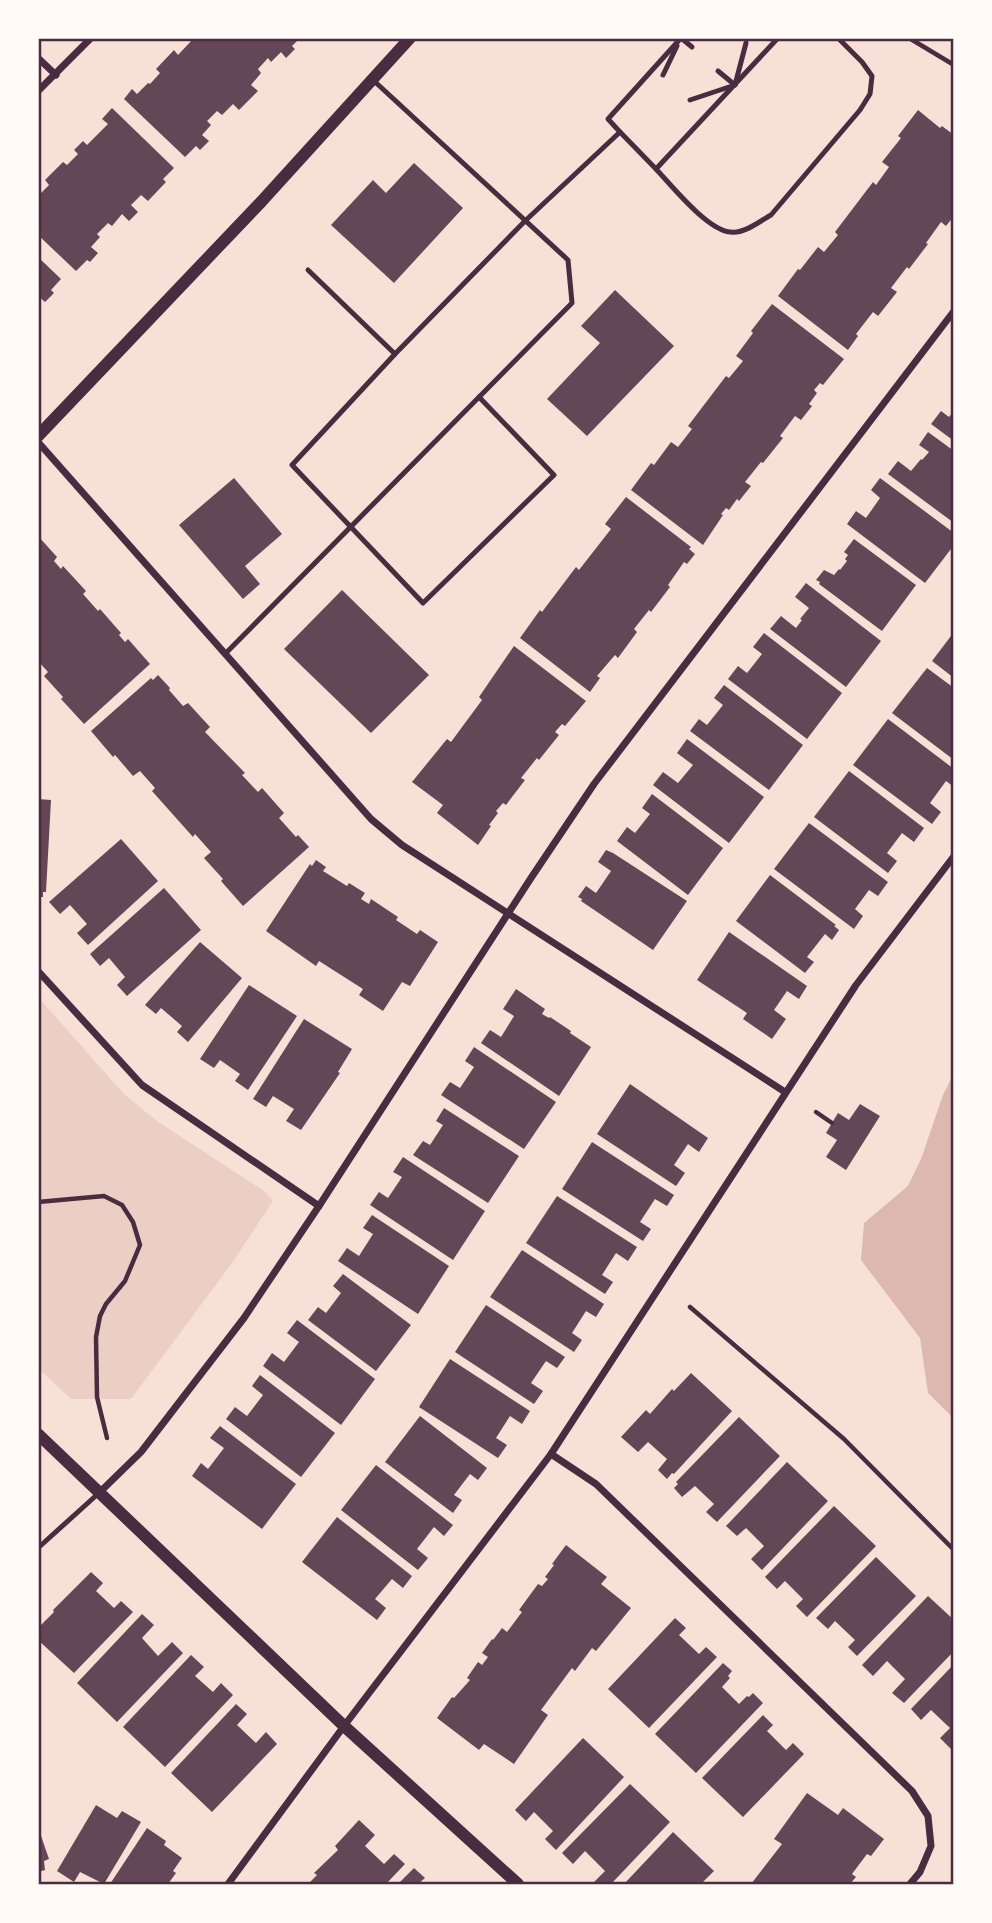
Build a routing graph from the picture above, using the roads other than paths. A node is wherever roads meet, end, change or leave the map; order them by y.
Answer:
1 (91, 38) edge
2 (410, 38) edge
3 (681, 38) edge
4 (778, 38) edge
5 (838, 38) edge
6 (746, 43) dead end
7 (692, 47) dead end
8 (38, 58) edge
9 (718, 71) dead end
10 (56, 75) junction
11 (663, 75) dead end
12 (372, 79) junction
13 (735, 85) junction
14 (38, 91) edge
15 (690, 100) dead end
16 (620, 132) junction
17 (656, 169) junction
18 (525, 221) junction
19 (308, 270) dead end
20 (954, 311) edge
21 (395, 354) junction
22 (479, 397) junction
23 (38, 436) edge
24 (38, 442) edge
25 (351, 528) junction
26 (225, 654) junction
27 (954, 856) edge
28 (509, 913) junction
29 (38, 971) edge
30 (785, 1092) junction
31 (319, 1206) junction
32 (38, 1434) edge
33 (551, 1454) junction
34 (100, 1492) junction
35 (38, 1548) edge
36 (344, 1726) junction
37 (228, 1885) edge
38 (519, 1885) edge
39 (910, 1885) edge

1 - 10 street
2 - 12 street
3 - 7 lane
3 - 11 lane
3 - 16 lane
4 - 13 lane
5 - 17 lane
6 - 13 lane
8 - 10 street
9 - 13 lane
10 - 14 street
12 - 18 lane
12 - 23 street
13 - 15 lane
13 - 17 lane
16 - 17 lane
16 - 18 lane
18 - 21 lane
18 - 22 lane
19 - 21 lane
20 - 28 street
21 - 25 lane
22 - 25 lane
22 - 25 lane
24 - 26 street
25 - 26 lane
26 - 28 street
27 - 30 street
28 - 30 street
28 - 31 street
29 - 31 street
30 - 33 street
31 - 34 street
32 - 34 street
33 - 36 street
33 - 39 street
34 - 35 lane
34 - 36 street
36 - 37 street
36 - 38 street

